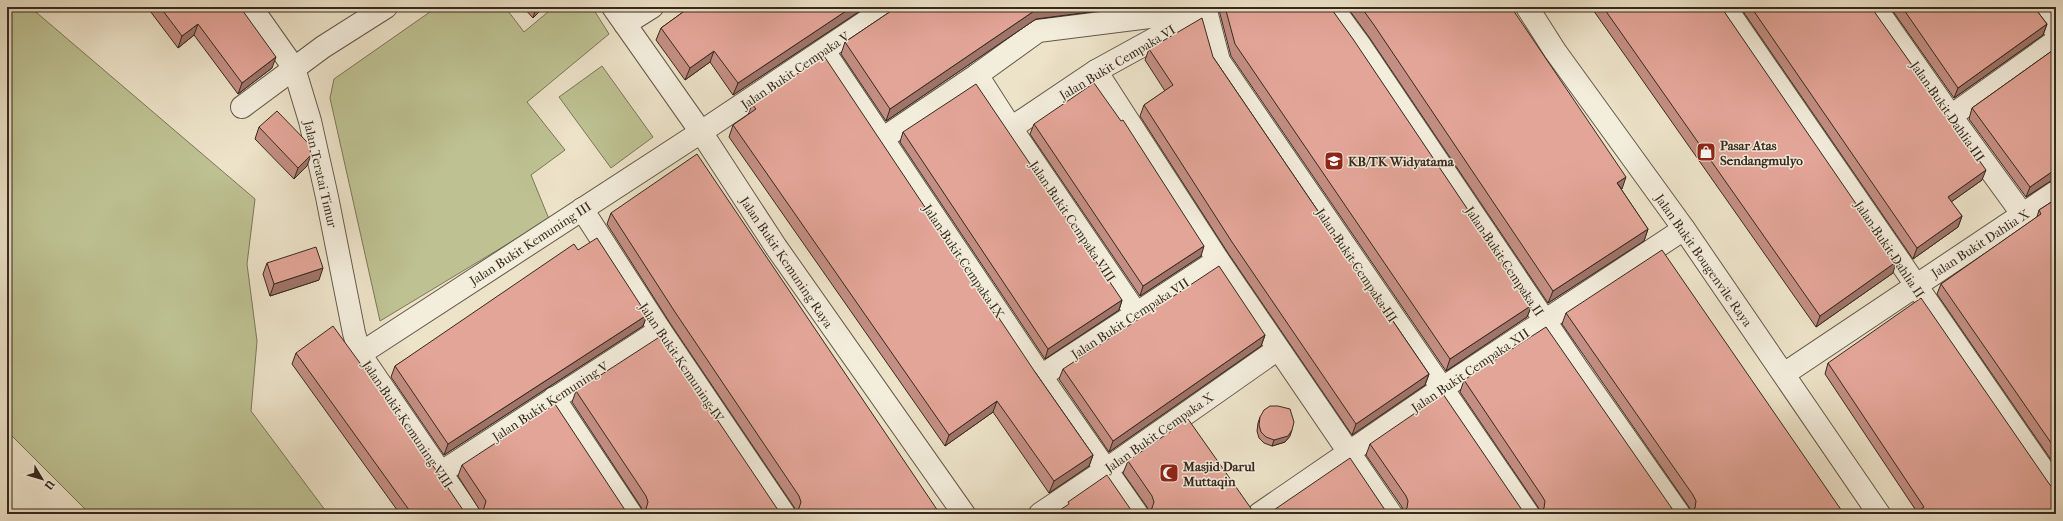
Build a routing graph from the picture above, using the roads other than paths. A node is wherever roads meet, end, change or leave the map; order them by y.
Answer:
1 (251, 7) edge
2 (386, 7) edge
3 (652, 7) edge
4 (888, 7) edge
5 (1332, 7) edge
6 (1527, 7) edge
7 (1725, 7) edge
8 (1875, 7) edge
9 (2038, 7) edge
10 (1205, 9) edge
11 (619, 15) edge
12 (2056, 31) edge
13 (2056, 41) edge
14 (824, 50) junction
15 (294, 68) junction
16 (1096, 71) junction
17 (977, 75) junction
18 (242, 107) dead end
19 (1951, 116) junction
20 (1010, 128) junction
21 (701, 132) junction
22 (882, 139) junction
23 (2056, 192) edge
24 (582, 209) junction
25 (2023, 214) junction
26 (1684, 229) junction
27 (1218, 260) junction
28 (1915, 285) junction
29 (1136, 313) junction
30 (1545, 321) junction
31 (660, 330) junction
32 (1278, 349) junction
33 (360, 354) junction
34 (1784, 374) junction
35 (1041, 376) junction
36 (1441, 389) junction
37 (554, 398) junction
38 (1348, 453) junction
39 (1107, 469) junction
40 (440, 473) junction
41 (2056, 490) edge
42 (469, 514) edge
43 (632, 514) edge
44 (784, 514) edge
45 (964, 514) edge
46 (1040, 514) edge
47 (1137, 514) edge
48 (1259, 514) edge
49 (1391, 514) edge
50 (1528, 514) edge
51 (1679, 514) edge
52 (1879, 514) edge

1 - 15 street, Jalan Teratai Timur
2 - 15 street
3 - 11 street
4 - 14 street, Jalan Bukit Cempaka V
5 - 30 street, Jalan Bukit Cempaka II
6 - 26 street, Jalan Bukit Bougenvile Raya
7 - 28 street, Jalan Bukit Dahlia II
8 - 19 street, Jalan Bukit Dahlia III
9 - 12 street
10 - 16 street, Jalan Bukit Cempaka VI
10 - 17 street
10 - 36 street, Jalan Bukit Cempaka III
11 - 21 street, Jalan Bukit Kemuning Raya
13 - 19 street
14 - 21 street, Jalan Bukit Cempaka V
14 - 22 street, Jalan Bukit Cempaka IX
15 - 18 street
15 - 33 street, Jalan Teratai Timur
16 - 20 street, Jalan Bukit Cempaka VI
16 - 27 street
17 - 20 street, Jalan Bukit Cempaka VIII
17 - 22 street
19 - 25 street, Jalan Bukit Dahlia III
20 - 29 street, Jalan Bukit Cempaka VIII
21 - 24 street, Jalan Bukit Kemuning III
21 - 45 street, Jalan Bukit Kemuning Raya
22 - 35 street, Jalan Bukit Cempaka IX
23 - 25 street, Jalan Bukit Dahlia X
24 - 31 street, Jalan Bukit Kemuning IV
24 - 33 street, Jalan Bukit Kemuning III
25 - 28 street, Jalan Bukit Dahlia X
26 - 30 street, Jalan Bukit Cempaka XII
26 - 34 street, Jalan Bukit Bougenvile Raya
27 - 29 street, Jalan Bukit Cempaka VII
27 - 32 street
28 - 34 street, Jalan Bukit Dahlia X
28 - 41 street, Jalan Bukit Dahlia II
29 - 35 street, Jalan Bukit Cempaka VII
30 - 36 street, Jalan Bukit Cempaka XII
30 - 51 street, Jalan Bukit Cempaka II
31 - 37 street, Jalan Bukit Kemuning V
31 - 44 street, Jalan Bukit Kemuning IV
32 - 38 street
32 - 39 street, Jalan Bukit Cempaka X
33 - 40 street, Jalan Bukit Kemuning VIII
34 - 52 street, Jalan Bukit Bougenvile Raya
35 - 39 street, Jalan Bukit Cempaka IX
36 - 38 street, Jalan Bukit Cempaka XII
36 - 50 street, Jalan Bukit Cempaka III
37 - 40 street, Jalan Bukit Kemuning V
37 - 43 street
38 - 48 street, Jalan Bukit Cempaka XII
38 - 49 street
39 - 46 street, Jalan Bukit Cempaka X
39 - 47 street, Jalan Bukit Cempaka IX
40 - 42 street, Jalan Bukit Kemuning VIII

